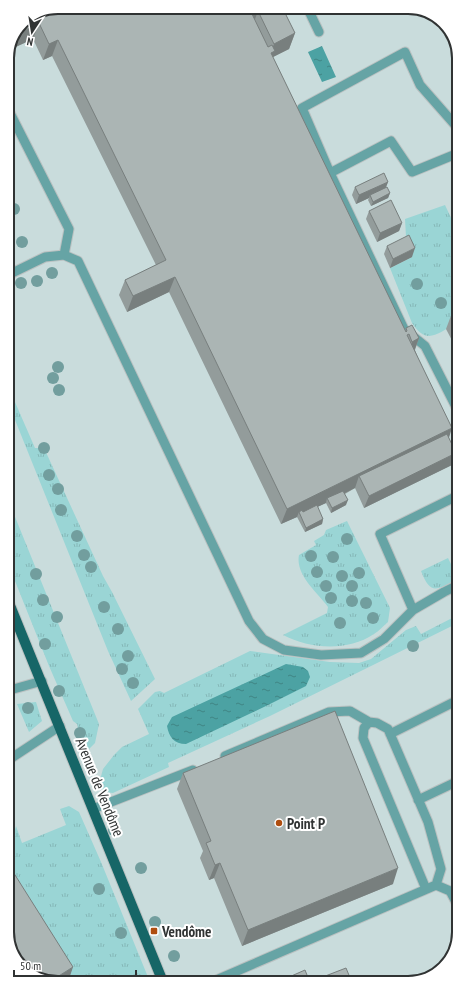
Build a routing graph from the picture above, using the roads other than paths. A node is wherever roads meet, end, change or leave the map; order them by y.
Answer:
1 (310, 14) edge
2 (318, 32) dead end
3 (14, 121) edge
4 (452, 121) edge
5 (452, 156) edge
6 (330, 173) junction
7 (64, 255) junction
8 (14, 272) edge
9 (452, 399) edge
10 (452, 498) edge
11 (452, 589) edge
12 (413, 610) junction
13 (14, 615) edge
14 (42, 682) junction
15 (14, 689) edge
16 (452, 703) edge
17 (369, 722) junction
18 (60, 726) junction
19 (390, 734) junction
20 (14, 756) edge
21 (216, 760) edge
22 (202, 766) edge
23 (452, 784) edge
24 (418, 800) junction
25 (93, 809) junction
26 (436, 885) junction
27 (426, 889) junction
28 (452, 895) edge
29 (161, 976) edge
30 (226, 976) edge

1 - 2 lane
3 - 7 lane
4 - 6 lane
5 - 6 lane
6 - 9 lane
7 - 8 lane
7 - 12 lane
10 - 12 lane
11 - 12 lane
13 - 14 main road, Avenue de Vendôme
14 - 15 lane
14 - 18 main road, Avenue de Vendôme
16 - 19 lane
17 - 19 lane
17 - 21 lane
17 - 27 lane
18 - 20 lane
18 - 25 main road, Avenue de Vendôme
19 - 24 lane
22 - 25 lane
23 - 24 lane
24 - 26 lane
25 - 29 main road, Avenue de Vendôme
26 - 27 lane
26 - 28 lane
27 - 30 lane

